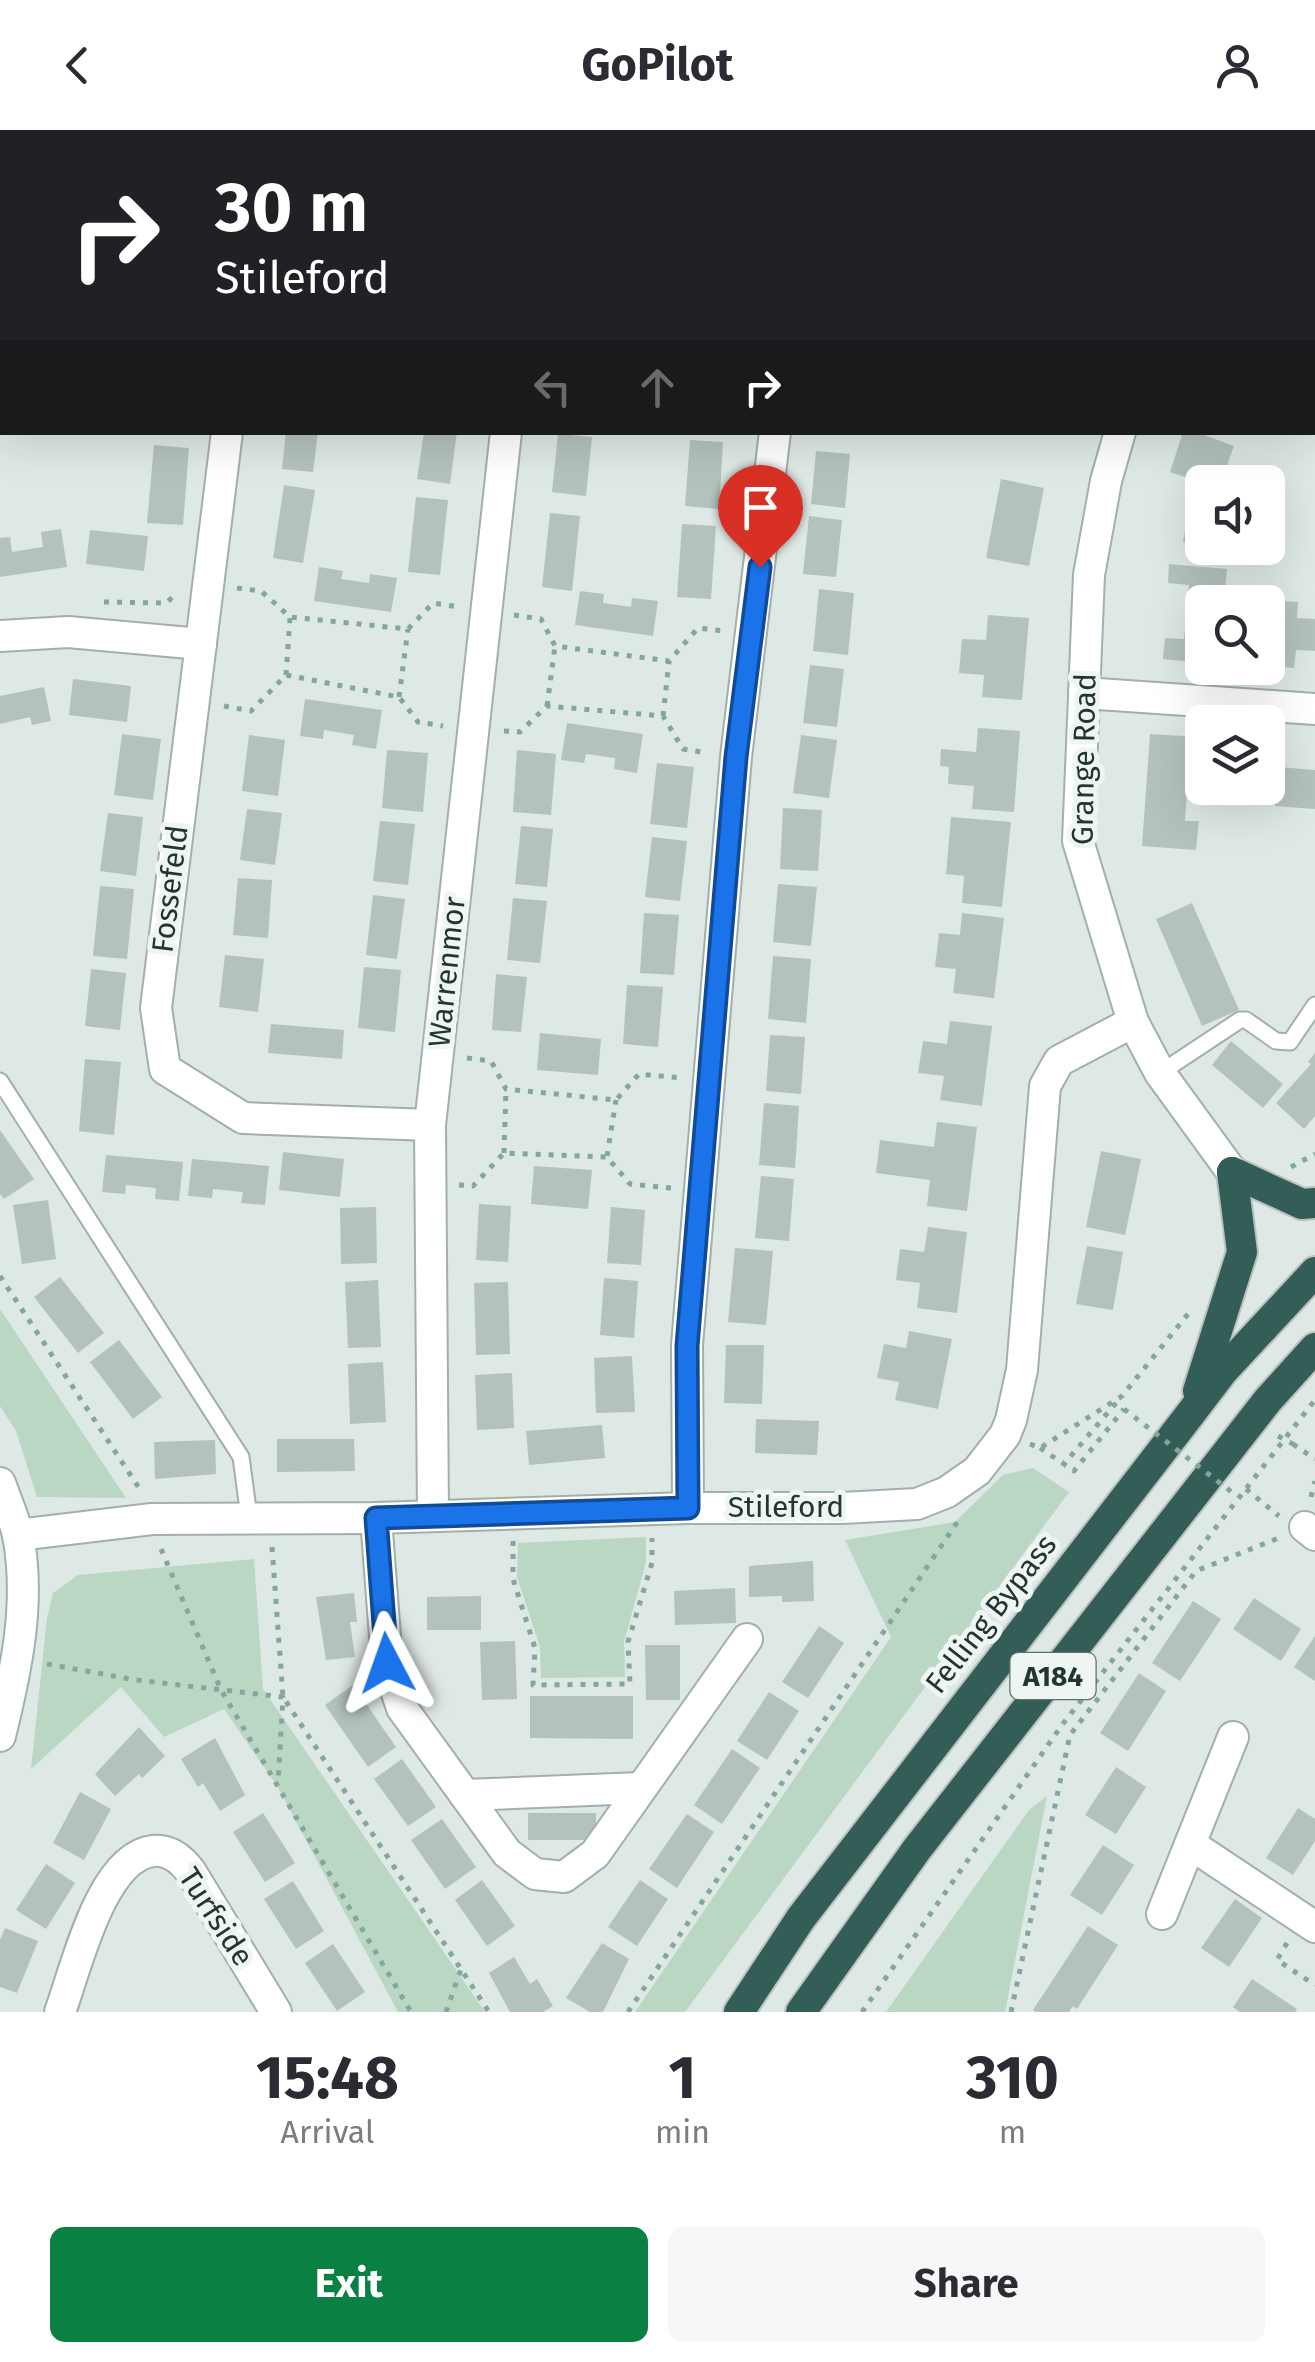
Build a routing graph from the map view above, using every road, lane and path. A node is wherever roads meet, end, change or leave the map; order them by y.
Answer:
1 (228, 435) edge
2 (506, 435) edge
3 (775, 435) edge
4 (1119, 435) edge
5 (208, 584) junction
6 (102, 602) dead end
7 (485, 612) junction
8 (290, 618) junction
9 (408, 629) junction
10 (752, 634) junction
11 (0, 636) edge
12 (201, 644) junction
13 (555, 646) junction
14 (669, 661) junction
15 (286, 675) junction
16 (1084, 693) junction
17 (399, 697) junction
18 (194, 700) junction
19 (548, 706) junction
20 (1315, 709) edge
21 (663, 716) junction
22 (472, 730) junction
23 (736, 757) junction
24 (1315, 1004) edge
25 (1134, 1022) junction
26 (438, 1054) junction
27 (1160, 1073) junction
28 (0, 1081) edge
29 (709, 1082) junction
30 (506, 1089) junction
31 (616, 1100) junction
32 (430, 1125) junction
33 (504, 1153) junction
34 (1315, 1154) edge
35 (607, 1157) junction
36 (1232, 1172) junction
37 (431, 1184) junction
38 (700, 1192) junction
39 (1270, 1192) junction
40 (1315, 1203) edge
41 (1315, 1272) edge
42 (0, 1276) edge
43 (1202, 1296) dead end
44 (1315, 1348) edge
45 (1122, 1396) junction
46 (1315, 1400) edge
47 (1190, 1413) junction
48 (1004, 1436) junction
49 (1278, 1436) dead end
50 (1040, 1448) junction
51 (1315, 1459) edge
52 (1064, 1464) junction
53 (1315, 1481) edge
54 (0, 1483) edge
55 (1246, 1489) junction
56 (1233, 1493) dead end
57 (688, 1508) junction
58 (652, 1509) junction
59 (513, 1513) junction
60 (962, 1514) dead end
61 (433, 1515) junction
62 (259, 1517) junction
63 (376, 1518) junction
64 (152, 1520) junction
65 (1310, 1531) edge
66 (18, 1535) junction
67 (747, 1640) dead end
68 (19, 1659) junction
69 (221, 1690) junction
70 (283, 1698) junction
71 (0, 1736) edge
72 (1234, 1737) dead end
73 (278, 1786) junction
74 (642, 1788) junction
75 (465, 1795) junction
76 (1190, 1844) junction
77 (1162, 1914) dead end
78 (1315, 1926) edge
79 (461, 1969) junction
80 (60, 2012) edge
81 (276, 2012) edge
82 (411, 2012) edge
83 (446, 2012) edge
84 (490, 2012) edge
85 (628, 2012) edge
86 (738, 2012) edge
87 (801, 2012) edge
88 (862, 2012) edge
89 (1011, 2012) edge

1 - 5 street, Fossefeld
2 - 7 street, Warrenmor
3 - 10 street
4 - 16 street, Grange Road
5 - 6 path
5 - 8 path
5 - 12 street, Fossefeld
7 - 9 path
7 - 13 path
7 - 22 street, Warrenmor
8 - 9 path
8 - 15 path
9 - 17 path
10 - 14 path
10 - 23 street
11 - 12 street
12 - 18 street, Fossefeld
13 - 14 path
13 - 19 path
14 - 21 path
15 - 17 path
15 - 18 path
16 - 20 street
16 - 25 street, Grange Road
17 - 22 path
18 - 32 street, Fossefeld
19 - 21 path
19 - 22 path
21 - 23 path
22 - 26 street, Warrenmor
23 - 29 street
24 - 27 lane
25 - 27 street, Grange Road
25 - 48 street, Stileford
26 - 30 path
26 - 32 street, Warrenmor
27 - 36 street, Grange Road
28 - 62 lane
29 - 31 path
29 - 38 street
30 - 31 path
30 - 33 path
31 - 35 path
32 - 37 street, Warrenmor
33 - 35 path
33 - 37 path
34 - 39 path
35 - 38 path
36 - 39 highway
36 - 47 highway
37 - 61 street, Warrenmor
38 - 57 street
39 - 40 highway
41 - 47 highway, Felling Bypass / A184
42 - 64 path
43 - 45 path
44 - 87 highway, A184
45 - 50 path
45 - 52 path
46 - 55 path
47 - 86 highway, Felling Bypass / A184
48 - 50 path
48 - 57 street, Stileford
49 - 51 path, bridge
50 - 52 path
52 - 56 path, bridge
53 - 65 path
54 - 66 street
55 - 65 path
55 - 88 path
57 - 58 street, Stileford
58 - 59 street, Stileford
58 - 59 path
59 - 61 street, Stileford
60 - 85 path
61 - 63 street, Stileford
62 - 63 street, Stileford
62 - 64 street, Stileford
62 - 70 path
63 - 75 street
64 - 66 street, Stileford
64 - 69 path
65 - 89 path
66 - 68 street
67 - 74 street
68 - 69 path
68 - 71 street
69 - 70 path
69 - 73 path
70 - 73 path
70 - 79 path
72 - 76 street
73 - 82 path
74 - 75 street
74 - 75 street
76 - 77 street
76 - 78 street
79 - 83 path
79 - 84 path
80 - 81 street, Turfside

